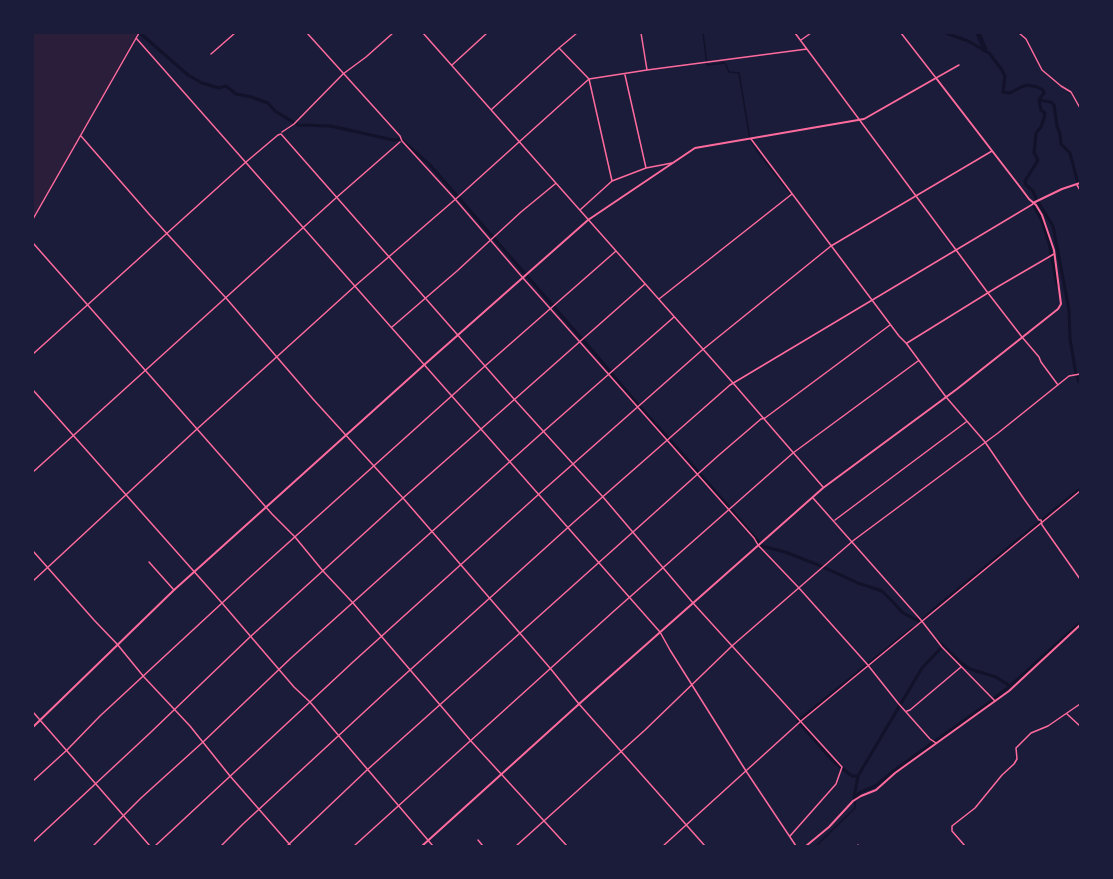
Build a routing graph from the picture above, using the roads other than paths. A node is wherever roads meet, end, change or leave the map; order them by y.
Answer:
1 (139, 33) edge
2 (235, 33) edge
3 (307, 33) edge
4 (393, 33) edge
5 (423, 33) edge
6 (487, 33) edge
7 (577, 33) edge
8 (641, 33) edge
9 (795, 33) edge
10 (811, 33) edge
11 (900, 33) edge
12 (1019, 33) edge
13 (136, 38) junction
14 (800, 40) junction
15 (560, 48) junction
16 (805, 50) junction
17 (211, 54) dead end
18 (452, 65) junction
19 (959, 65) dead end
20 (647, 70) junction
21 (625, 74) junction
22 (343, 75) junction
23 (936, 78) junction
24 (589, 79) junction
25 (1080, 108) edge
26 (491, 110) junction
27 (860, 120) junction
28 (281, 134) junction
29 (81, 136) junction
30 (750, 139) junction
31 (402, 141) junction
32 (520, 141) junction
33 (992, 151) junction
34 (246, 162) junction
35 (673, 163) junction
36 (646, 168) junction
37 (612, 181) junction
38 (556, 183) junction
39 (1078, 184) edge
40 (1080, 190) edge
41 (792, 194) junction
42 (916, 195) junction
43 (337, 197) junction
44 (455, 199) junction
45 (1033, 203) junction
46 (580, 210) junction
47 (33, 219) edge
48 (588, 220) junction
49 (304, 228) junction
50 (167, 234) junction
51 (491, 240) junction
52 (33, 243) edge
53 (831, 246) junction
54 (956, 249) junction
55 (616, 251) junction
56 (1053, 255) junction
57 (389, 256) junction
58 (523, 278) junction
59 (645, 284) junction
60 (355, 286) junction
61 (988, 293) junction
62 (426, 297) junction
63 (225, 298) junction
64 (659, 300) junction
65 (872, 300) junction
66 (88, 305) junction
67 (550, 308) junction
68 (674, 316) junction
69 (890, 325) junction
70 (391, 328) junction
71 (458, 335) junction
72 (1022, 337) junction
73 (580, 341) junction
74 (906, 343) junction
75 (703, 350) junction
76 (33, 354) edge
77 (277, 357) junction
78 (918, 361) junction
79 (424, 365) junction
80 (485, 366) junction
81 (145, 369) junction
82 (1079, 374) edge
83 (609, 375) junction
84 (734, 383) junction
85 (1058, 385) junction
86 (33, 390) edge
87 (452, 396) junction
88 (946, 397) junction
89 (514, 399) junction
90 (638, 408) junction
91 (763, 418) junction
92 (967, 421) junction
93 (482, 428) junction
94 (197, 429) junction
95 (544, 431) junction
96 (73, 435) junction
97 (346, 435) junction
98 (667, 440) junction
99 (985, 442) junction
100 (793, 453) junction
101 (510, 461) junction
102 (573, 464) junction
103 (373, 466) junction
104 (33, 472) edge
105 (698, 475) junction
106 (823, 488) junction
107 (1080, 491) edge
108 (539, 494) junction
109 (126, 495) junction
110 (603, 497) junction
111 (812, 497) junction
112 (403, 498) junction
113 (267, 507) junction
114 (728, 509) junction
115 (834, 521) junction
116 (1041, 521) junction
117 (568, 527) junction
118 (431, 532) junction
119 (633, 532) junction
120 (295, 537) junction
121 (852, 541) junction
122 (758, 545) junction
123 (33, 551) edge
124 (149, 562) dead end
125 (599, 562) junction
126 (461, 566) junction
127 (47, 567) junction
128 (664, 567) junction
129 (322, 571) junction
130 (194, 573) junction
131 (1080, 579) edge
132 (33, 581) edge
133 (799, 588) junction
134 (174, 590) junction
135 (629, 597) junction
136 (489, 599) junction
137 (222, 603) junction
138 (353, 603) junction
139 (693, 603) junction
140 (922, 621) junction
141 (1080, 625) edge
142 (660, 632) junction
143 (519, 633) junction
144 (250, 637) junction
145 (382, 637) junction
146 (117, 644) junction
147 (733, 645) junction
148 (868, 666) junction
149 (961, 667) junction
150 (550, 668) junction
151 (411, 669) junction
152 (280, 670) junction
153 (144, 677) junction
154 (692, 684) junction
155 (995, 701) junction
156 (310, 702) junction
157 (579, 704) junction
158 (1080, 704) edge
159 (440, 705) junction
160 (174, 710) junction
161 (33, 712) edge
162 (906, 712) junction
163 (1067, 714) junction
164 (40, 720) junction
165 (800, 721) junction
166 (33, 726) edge
167 (1080, 726) edge
168 (338, 736) junction
169 (470, 740) junction
170 (203, 742) junction
171 (937, 743) junction
172 (67, 750) junction
173 (621, 752) junction
174 (367, 770) junction
175 (746, 771) junction
176 (501, 774) junction
177 (230, 776) junction
178 (33, 781) edge
179 (96, 783) junction
180 (398, 806) junction
181 (259, 809) junction
182 (123, 815) junction
183 (544, 821) junction
184 (686, 824) junction
185 (790, 836) junction
186 (428, 840) junction
187 (478, 840) dead end
188 (33, 844) edge
189 (289, 845) edge
190 (93, 846) edge
191 (150, 846) edge
192 (155, 846) edge
193 (220, 846) edge
194 (354, 846) edge
195 (422, 846) edge
196 (433, 846) edge
197 (483, 846) edge
198 (516, 846) edge
199 (567, 846) edge
200 (663, 846) edge
201 (705, 846) edge
202 (796, 846) edge
203 (806, 846) edge
204 (965, 846) edge

1 - 13 street
2 - 17 street
3 - 22 street
4 - 22 street
5 - 18 street
6 - 18 street
7 - 15 street
8 - 20 street
9 - 14 street
10 - 14 street
11 - 23 street
12 - 25 street
13 - 29 street
13 - 34 street
14 - 16 street
15 - 24 street
15 - 26 street
16 - 20 street
16 - 27 street
18 - 26 street
19 - 23 street
20 - 21 street
21 - 24 street
21 - 36 street
22 - 28 street
22 - 31 street
23 - 27 street
23 - 33 street
24 - 32 street
24 - 37 street
26 - 32 street
27 - 30 street
27 - 42 street
28 - 34 street
28 - 43 street
29 - 47 street
29 - 50 street
30 - 35 street
30 - 41 street
31 - 43 street
31 - 44 street
32 - 38 street
32 - 44 street
33 - 42 street
33 - 45 street
34 - 49 street
34 - 50 street
35 - 36 street
35 - 48 street
36 - 37 street
37 - 46 street
38 - 46 street
38 - 51 street
39 - 40 street
39 - 45 street
41 - 53 street
41 - 64 street
42 - 53 street
42 - 54 street
43 - 49 street
43 - 57 street
44 - 51 street
44 - 57 street
45 - 54 street
45 - 56 street
46 - 48 street
48 - 55 street
48 - 58 street
49 - 60 street
49 - 63 street
50 - 63 street
50 - 66 street
51 - 58 street
51 - 62 street
52 - 66 street
53 - 65 street
53 - 75 street
54 - 61 street
54 - 65 street
55 - 59 street
55 - 67 street
56 - 61 street
56 - 72 street
57 - 60 street
57 - 62 street
58 - 67 street
58 - 71 street
59 - 64 street
59 - 73 street
60 - 70 street
60 - 77 street
61 - 72 street
61 - 74 street
62 - 70 street
62 - 71 street
63 - 77 street
63 - 81 street
64 - 68 street
65 - 69 street
65 - 84 street
66 - 76 street
66 - 81 street
67 - 73 street
67 - 80 street
68 - 75 street
68 - 83 street
69 - 74 street
69 - 91 street
70 - 79 street
71 - 79 street
71 - 80 street
72 - 85 street
72 - 88 street
73 - 83 street
73 - 89 street
74 - 78 street
75 - 84 street
75 - 90 street
77 - 94 street
77 - 97 street
78 - 88 street
78 - 100 street
79 - 87 street
79 - 97 street
80 - 87 street
80 - 89 street
81 - 94 street
81 - 96 street
82 - 85 street
83 - 90 street
83 - 95 street
84 - 91 street
84 - 98 street
85 - 99 street
86 - 96 street
87 - 93 street
87 - 103 street
88 - 92 street
88 - 106 street
89 - 93 street
89 - 95 street
90 - 98 street
90 - 102 street
91 - 100 street
91 - 105 street
92 - 99 street
92 - 115 street
93 - 101 street
93 - 112 street
94 - 109 street
94 - 113 street
95 - 101 street
95 - 102 street
96 - 104 street
96 - 109 street
97 - 103 street
97 - 113 street
98 - 105 street
98 - 110 street
99 - 116 street
99 - 121 street
100 - 106 street
100 - 114 street
101 - 108 street
101 - 118 street
102 - 108 street
102 - 110 street
103 - 112 street
103 - 120 street
105 - 114 street
105 - 119 street
106 - 111 street
107 - 116 street
108 - 117 street
108 - 126 street
109 - 127 street
109 - 130 street
110 - 117 street
110 - 119 street
111 - 115 street
111 - 122 street
112 - 118 street
112 - 129 street
113 - 120 street
113 - 130 street
114 - 122 street
114 - 128 street
115 - 121 street
116 - 131 street
116 - 140 street
117 - 125 street
117 - 136 street
118 - 126 street
118 - 138 street
119 - 125 street
119 - 128 street
120 - 129 street
120 - 137 street
121 - 133 street
121 - 140 street
122 - 133 street
122 - 139 street
123 - 127 street
124 - 134 street
125 - 135 street
125 - 143 street
126 - 136 street
126 - 145 street
127 - 132 street
127 - 146 street
128 - 135 street
128 - 139 street
129 - 138 street
129 - 144 street
130 - 134 street
130 - 137 street
133 - 147 street
133 - 148 street
134 - 146 street
135 - 142 street
135 - 150 street
136 - 143 street
136 - 151 street
137 - 144 street
137 - 153 street
138 - 145 street
138 - 152 street
139 - 142 street
139 - 147 street
140 - 148 street
140 - 149 street
141 - 155 street
142 - 154 street
142 - 157 street
143 - 150 street
143 - 159 street
144 - 152 street
144 - 160 street
145 - 151 street
145 - 156 street
146 - 153 street
146 - 164 street
147 - 154 street
147 - 165 street
148 - 162 street
148 - 165 street
149 - 155 street
149 - 162 street
150 - 157 street
150 - 169 street
151 - 159 street
151 - 168 street
152 - 156 street
152 - 170 street
153 - 160 street
153 - 172 street
154 - 173 street
154 - 175 street
155 - 171 street
156 - 168 street
156 - 177 street
157 - 173 street
157 - 176 street
158 - 163 street
159 - 169 street
159 - 174 street
160 - 170 street
160 - 179 street
161 - 164 street
162 - 171 street
163 - 167 street
163 - 204 street
164 - 166 street
164 - 172 street
165 - 175 street
165 - 185 street
168 - 174 street
168 - 181 street
169 - 176 street
169 - 180 street
170 - 177 street
170 - 182 street
171 - 203 street
172 - 178 street
172 - 179 street
173 - 183 street
173 - 184 street
174 - 180 street
174 - 189 street
175 - 184 street
175 - 185 street
176 - 183 street
176 - 186 street
177 - 181 street
177 - 192 street
179 - 182 street
179 - 188 street
180 - 186 street
180 - 194 street
181 - 189 street
181 - 193 street
182 - 190 street
182 - 191 street
183 - 198 street
183 - 199 street
184 - 200 street
184 - 201 street
185 - 202 street
186 - 195 street
186 - 196 street
187 - 197 street

